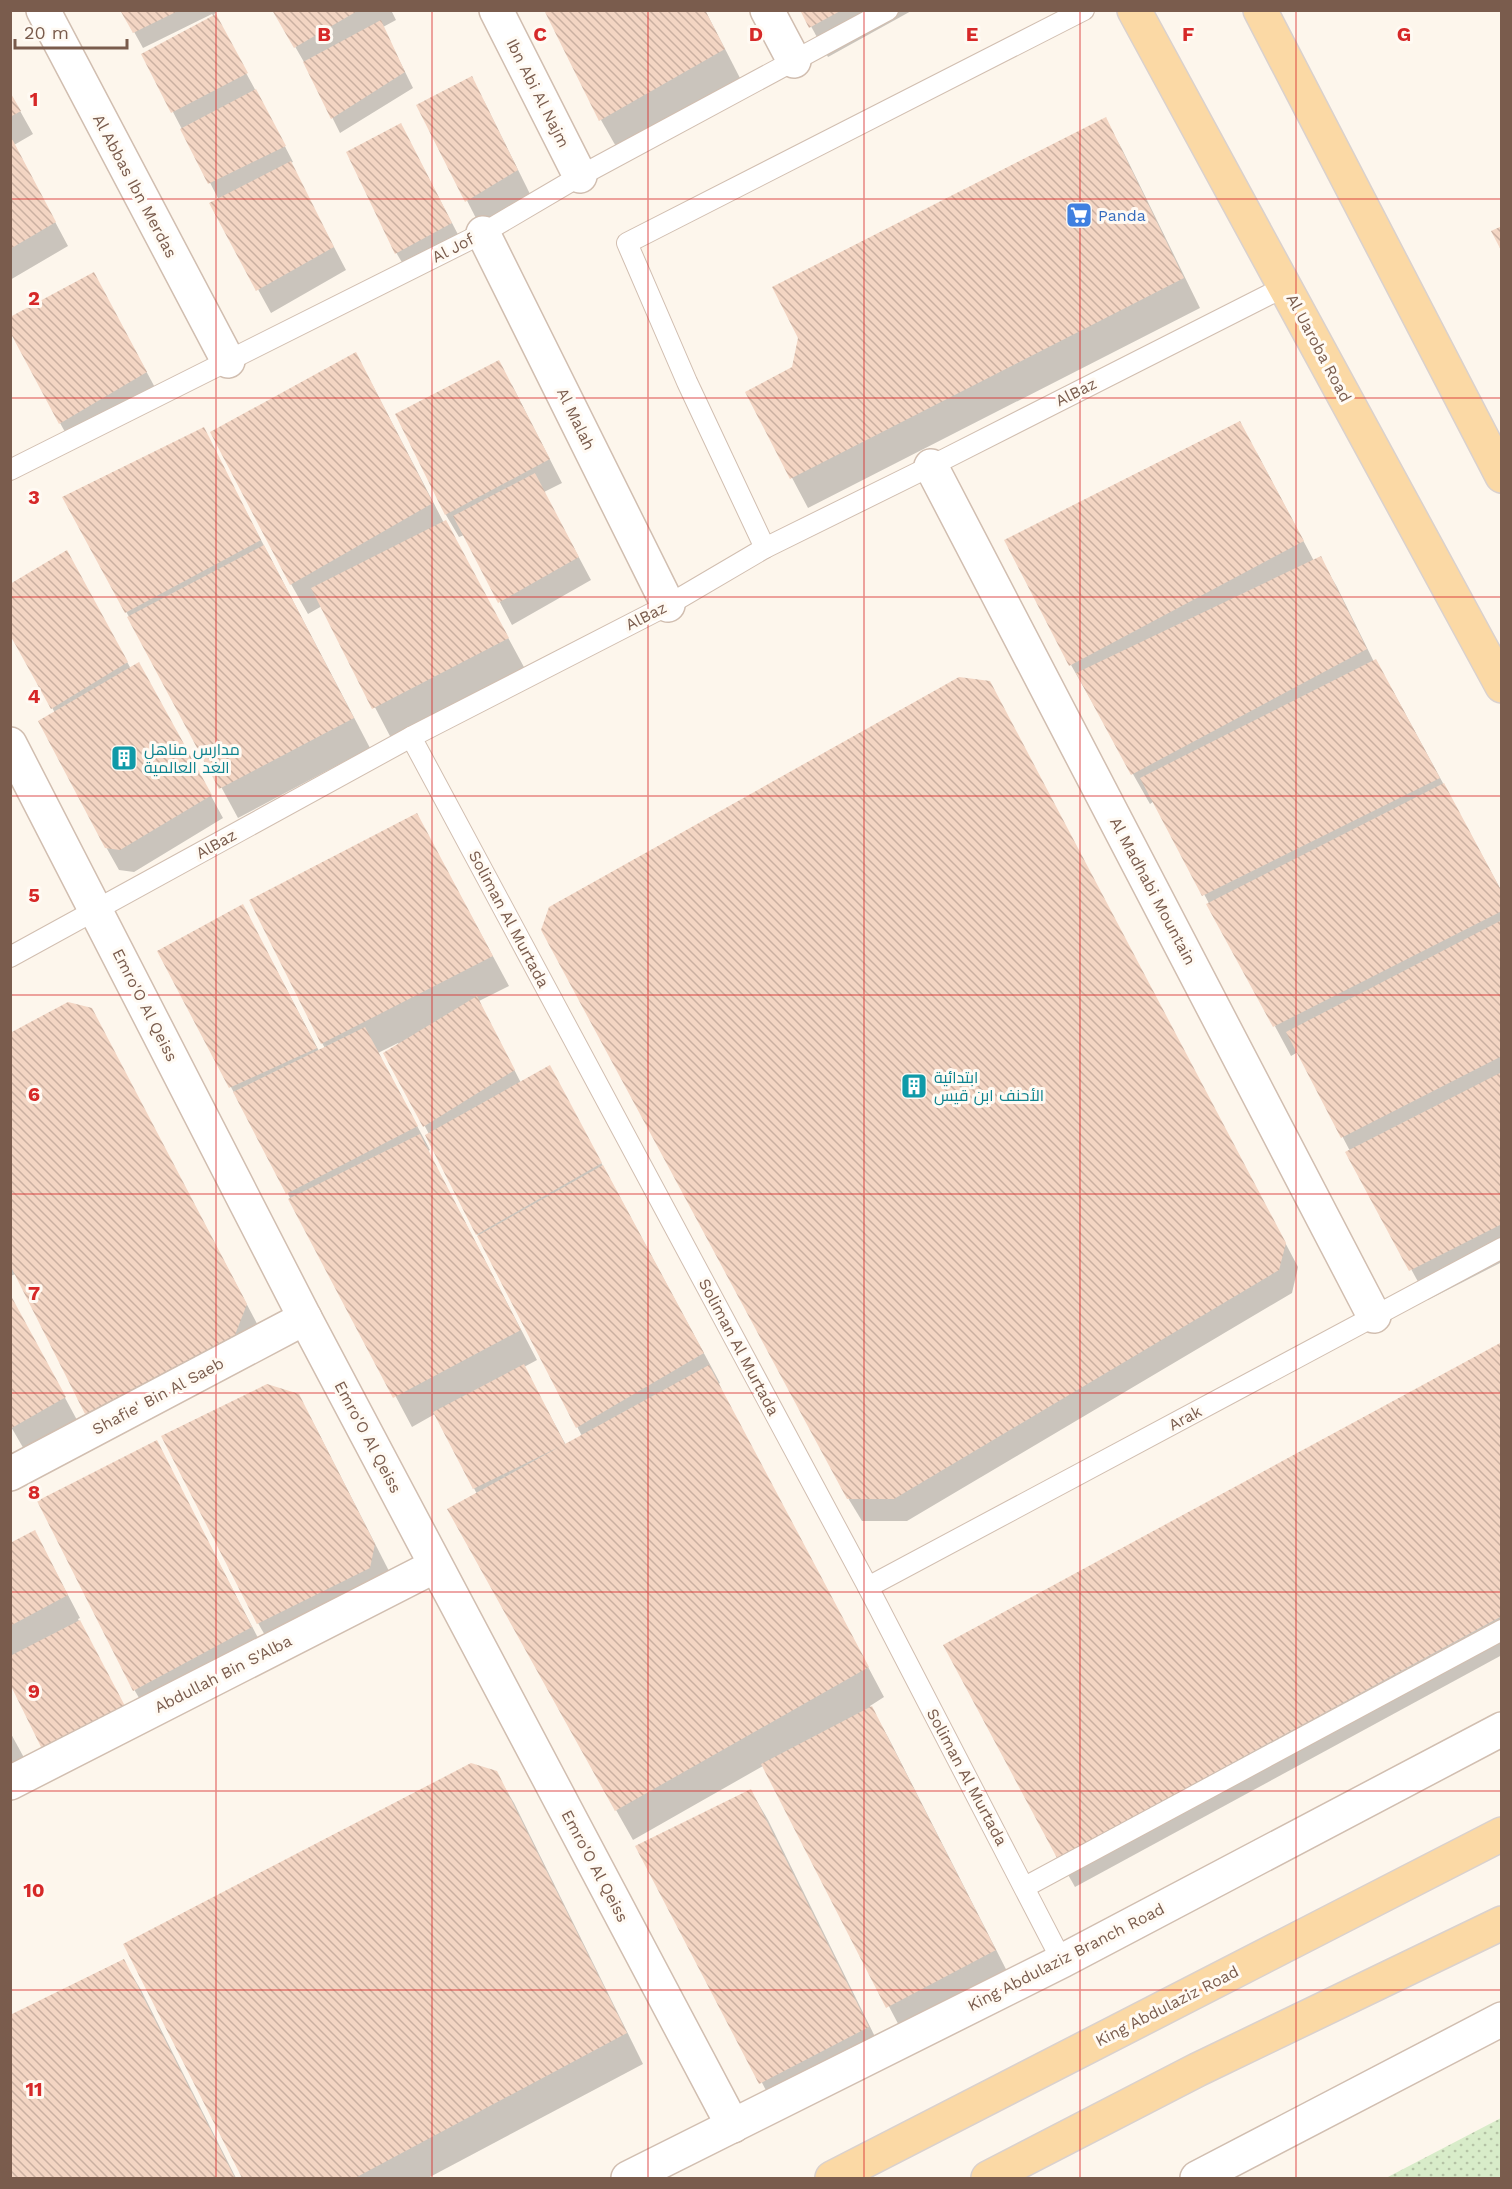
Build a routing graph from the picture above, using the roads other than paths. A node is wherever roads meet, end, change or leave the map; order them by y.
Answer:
1 (43, 10) edge
2 (496, 10) edge
3 (767, 10) edge
4 (888, 10) edge
5 (1084, 10) edge
6 (1134, 10) edge
7 (1260, 10) edge
8 (794, 61) junction
9 (580, 176) junction
10 (483, 232) junction
11 (1286, 286) junction
12 (228, 361) junction
13 (931, 466) junction
14 (10, 470) edge
15 (1502, 476) edge
16 (765, 548) junction
17 (668, 605) junction
18 (1502, 686) edge
19 (411, 736) junction
20 (10, 744) edge
21 (96, 909) junction
22 (10, 957) edge
23 (1502, 1248) edge
24 (1374, 1316) junction
25 (306, 1318) junction
26 (10, 1474) edge
27 (435, 1566) junction
28 (868, 1587) junction
29 (1502, 1630) edge
30 (1502, 1729) edge
31 (1502, 1750) edge
32 (1420, 1773) junction
33 (10, 1783) edge
34 (1502, 1834) edge
35 (1025, 1887) junction
36 (1502, 1923) edge
37 (1062, 1961) junction
38 (1502, 2019) edge
39 (733, 2126) junction
40 (628, 2178) edge
41 (832, 2178) edge
42 (988, 2178) edge
43 (1197, 2178) edge

1 - 12 street, Al Abbas Ibn Merdas
2 - 9 street, Ibn Abi Al Najm
3 - 8 street
4 - 8 lane, Al Jof
5 - 16 lane
6 - 11 main road, Al Uaroba Road
7 - 15 main road
8 - 9 lane, Al Jof
9 - 10 lane, Al Jof
10 - 12 lane, Al Jof
10 - 17 street, Al Malah
11 - 13 lane, AlBaz
11 - 18 main road, Al Uaroba Road
12 - 14 lane, Al Jof
13 - 16 lane, AlBaz
13 - 24 street, Al Madhabi Mountain
16 - 17 lane, AlBaz
17 - 19 lane, AlBaz
19 - 21 lane, AlBaz
19 - 28 lane, Soliman Al Murtada
20 - 21 street, Emro'O Al Qeiss
21 - 22 lane, AlBaz
21 - 25 street, Emro'O Al Qeiss
23 - 24 lane, Arak
24 - 28 lane, Arak
25 - 26 street, Shafie' Bin Al Saeb
25 - 27 street, Emro'O Al Qeiss
27 - 33 street, Abdullah Bin S'Alba
27 - 39 street, Emro'O Al Qeiss
28 - 35 lane, Soliman Al Murtada
29 - 35 lane
30 - 32 street, King Abdulaziz Branch Road
31 - 32 street
32 - 37 street, King Abdulaziz Branch Road
34 - 41 main road, King Abdulaziz Road
35 - 37 lane, Soliman Al Murtada
36 - 42 main road
37 - 39 street, King Abdulaziz Branch Road
38 - 43 street
39 - 40 street, King Abdulaziz Branch Road

